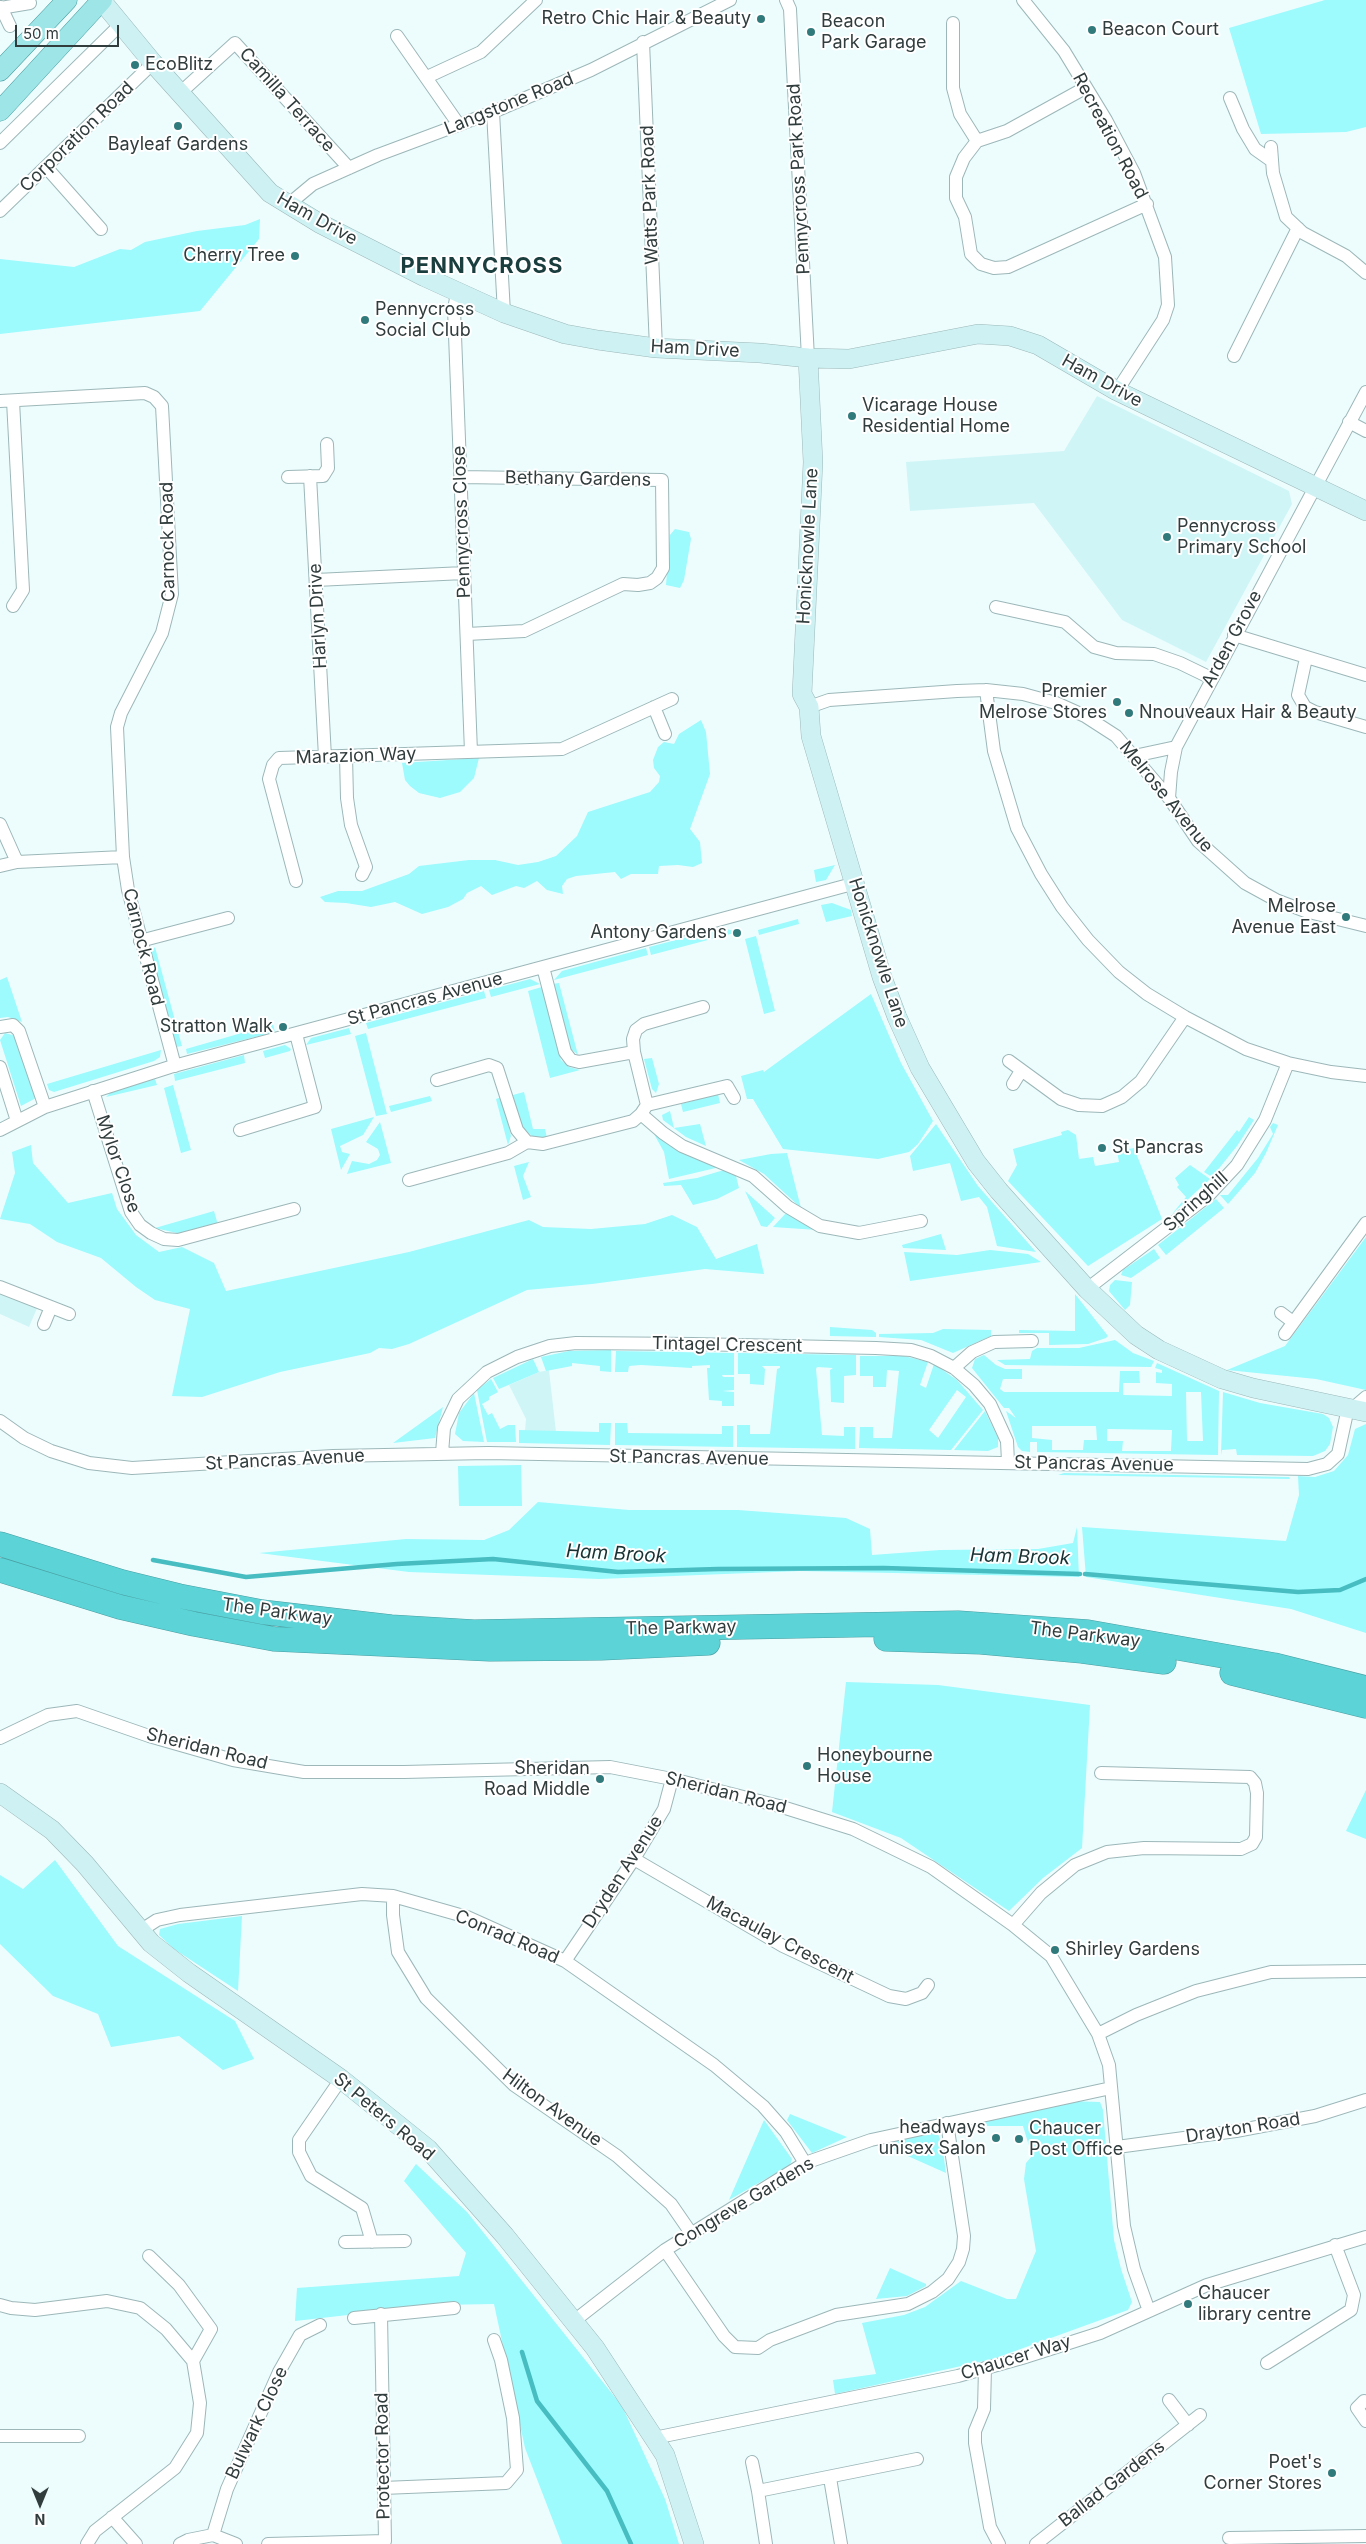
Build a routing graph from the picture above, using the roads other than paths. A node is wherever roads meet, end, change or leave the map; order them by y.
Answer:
1 (67, 0) edge
2 (102, 0) edge
3 (536, 0) edge
4 (730, 0) edge
5 (786, 0) edge
6 (1023, 0) edge
7 (30, 3) dead end
8 (1, 8) edge
9 (953, 23) dead end
10 (121, 24) junction
11 (10, 26) dead end
12 (397, 36) dead end
13 (643, 42) junction
14 (153, 62) junction
15 (0, 71) edge
16 (428, 77) junction
17 (1085, 88) junction
18 (180, 93) junction
19 (1230, 98) dead end
20 (0, 111) edge
21 (493, 112) junction
22 (460, 125) junction
23 (977, 141) junction
24 (0, 143) edge
25 (1271, 147) dead end
26 (1272, 161) junction
27 (46, 167) junction
28 (349, 168) junction
29 (289, 204) junction
30 (1147, 204) junction
31 (0, 211) edge
32 (1298, 228) junction
33 (101, 229) dead end
34 (1366, 273) edge
35 (457, 293) junction
36 (504, 313) junction
37 (656, 348) junction
38 (1234, 356) dead end
39 (808, 358) junction
40 (1117, 391) junction
41 (1366, 392) edge
42 (0, 401) edge
43 (13, 401) junction
44 (1349, 422) junction
45 (1366, 432) edge
46 (327, 444) dead end
47 (310, 476) junction
48 (288, 477) dead end
49 (460, 477) junction
50 (1314, 486) junction
51 (1366, 511) edge
52 (464, 573) junction
53 (316, 580) junction
54 (13, 606) dead end
55 (996, 607) dead end
56 (467, 634) junction
57 (1234, 635) junction
58 (1306, 658) junction
59 (1366, 675) edge
60 (1212, 678) junction
61 (986, 690) junction
62 (672, 699) dead end
63 (654, 707) junction
64 (809, 707) junction
65 (1366, 727) edge
66 (666, 734) dead end
67 (1176, 746) junction
68 (470, 752) junction
69 (346, 756) junction
70 (1134, 756) junction
71 (325, 757) junction
72 (1169, 798) junction
73 (0, 824) edge
74 (123, 857) junction
75 (17, 862) junction
76 (0, 866) edge
77 (362, 875) dead end
78 (296, 881) dead end
79 (856, 883) junction
80 (228, 918) dead end
81 (1366, 926) edge
82 (140, 941) junction
83 (543, 967) junction
84 (703, 1007) dead end
85 (1185, 1017) junction
86 (0, 1027) edge
87 (296, 1034) junction
88 (634, 1052) junction
89 (1009, 1061) dead end
90 (1288, 1063) junction
91 (0, 1066) edge
92 (175, 1066) junction
93 (1021, 1072) junction
94 (1366, 1076) edge
95 (437, 1080) dead end
96 (1013, 1084) dead end
97 (93, 1091) junction
98 (734, 1098) dead end
99 (45, 1107) junction
100 (644, 1110) junction
101 (17, 1120) junction
102 (0, 1130) edge
103 (240, 1130) dead end
104 (527, 1142) junction
105 (409, 1180) dead end
106 (294, 1210) dead end
107 (921, 1222) dead end
108 (1366, 1223) edge
109 (0, 1287) edge
110 (1087, 1289) junction
111 (51, 1307) junction
112 (1281, 1313) dead end
113 (69, 1314) dead end
114 (1294, 1322) junction
115 (44, 1324) dead end
116 (1285, 1334) dead end
117 (1032, 1341) dead end
118 (954, 1368) junction
119 (1358, 1406) edge
120 (0, 1421) edge
121 (442, 1453) junction
122 (1008, 1462) junction
123 (0, 1544) edge
124 (0, 1570) edge
125 (1366, 1688) edge
126 (1366, 1706) edge
127 (0, 1738) edge
128 (1101, 1773) dead end
129 (672, 1779) junction
130 (0, 1793) edge
131 (634, 1859) junction
132 (393, 1896) junction
133 (1013, 1925) junction
134 (140, 1931) junction
135 (565, 1961) junction
136 (1365, 1970) edge
137 (928, 1985) dead end
138 (1098, 2034) junction
139 (341, 2079) junction
140 (1111, 2088) junction
141 (1366, 2100) edge
142 (947, 2123) junction
143 (1118, 2147) junction
144 (805, 2163) junction
145 (691, 2233) junction
146 (1366, 2237) edge
147 (405, 2241) dead end
148 (345, 2242) dead end
149 (372, 2242) junction
150 (1335, 2245) junction
151 (666, 2250) junction
152 (149, 2256) dead end
153 (0, 2305) edge
154 (454, 2308) dead end
155 (1149, 2311) junction
156 (382, 2314) junction
157 (354, 2318) dead end
158 (574, 2321) junction
159 (320, 2325) dead end
160 (494, 2340) dead end
161 (193, 2361) junction
162 (1267, 2363) dead end
163 (985, 2368) junction
164 (1169, 2400) dead end
165 (1364, 2401) dead end
166 (1200, 2415) dead end
167 (1366, 2421) edge
168 (1188, 2425) junction
169 (0, 2436) edge
170 (79, 2436) dead end
171 (654, 2438) junction
172 (917, 2459) dead end
173 (752, 2462) dead end
174 (830, 2478) junction
175 (383, 2488) junction
176 (758, 2491) junction
177 (112, 2517) junction
178 (213, 2535) junction
179 (1366, 2536) edge
180 (1229, 2538) dead end
181 (385, 2543) edge
182 (87, 2544) edge
183 (136, 2544) edge
184 (180, 2544) edge
185 (236, 2544) edge
186 (268, 2544) edge
187 (694, 2544) edge
188 (766, 2544) edge
189 (841, 2544) edge
190 (999, 2544) edge
191 (1036, 2544) edge

1 - 15 main road
2 - 10 street, Ham Drive
2 - 20 main road
3 - 16 street
4 - 13 street, Langstone Road
5 - 39 street, Pennycross Park Road
6 - 17 street, Recreation Road
7 - 8 street
8 - 11 street
9 - 23 street
10 - 14 street, Ham Drive
10 - 24 street
12 - 16 street
13 - 21 street, Langstone Road
13 - 37 street, Watts Park Road
14 - 18 street, Ham Drive
14 - 27 street, Corporation Road
16 - 22 street
17 - 23 street
17 - 30 street, Recreation Road
18 - 28 street, Camilla Terrace
18 - 29 street, Ham Drive
19 - 26 street
21 - 22 street, Langstone Road
21 - 36 street
22 - 28 street, Langstone Road
23 - 30 street
25 - 26 street
26 - 32 street
27 - 31 street, Corporation Road
27 - 33 street
28 - 29 street, Langstone Road
29 - 35 street, Ham Drive
30 - 40 street, Recreation Road
32 - 34 street
32 - 38 street
35 - 36 street, Ham Drive
35 - 49 street, Pennycross Close
36 - 37 street, Ham Drive
37 - 39 street, Ham Drive
39 - 40 street, Ham Drive
39 - 64 street, Honicknowle Lane
40 - 50 street, Ham Drive
41 - 44 street, Arden Grove
42 - 43 street, Carnock Road
43 - 54 street
43 - 74 street, Carnock Road
44 - 45 street
44 - 50 street, Arden Grove
46 - 47 street
47 - 48 street
47 - 53 street, Harlyn Drive
49 - 52 street, Pennycross Close
49 - 56 street, Bethany Gardens
50 - 51 street, Ham Drive
50 - 57 street, Arden Grove
52 - 53 street
52 - 56 street, Pennycross Close
53 - 71 street, Harlyn Drive
55 - 60 street
56 - 68 street, Pennycross Close
57 - 58 street
57 - 60 street, Arden Grove
58 - 59 street
58 - 65 street
60 - 67 street, Arden Grove
61 - 64 street, Melrose Avenue
61 - 70 street, Melrose Avenue
61 - 85 street
62 - 63 street, Marazion Way
63 - 66 street
63 - 68 street, Marazion Way
64 - 79 street, Honicknowle Lane
67 - 70 street
67 - 72 street, Arden Grove
68 - 69 street, Marazion Way
69 - 71 street, Marazion Way
69 - 77 street
70 - 72 street, Melrose Avenue
71 - 78 street, Marazion Way
72 - 81 street, Melrose Avenue
73 - 75 street
74 - 75 street
74 - 82 street, Carnock Road
75 - 76 street
79 - 83 street, St Pancras Avenue
79 - 110 street, Honicknowle Lane
80 - 82 street
82 - 92 street, Carnock Road
83 - 87 street, St Pancras Avenue
83 - 88 street
84 - 88 street
85 - 90 street
85 - 93 street
86 - 99 street
87 - 92 street, St Pancras Avenue
87 - 103 street
88 - 100 street
89 - 93 street
90 - 94 street
90 - 110 street, Springhill
91 - 101 street
92 - 97 street, St Pancras Avenue
93 - 96 street
95 - 104 street
97 - 99 street, St Pancras Avenue
97 - 106 street, Mylor Close
98 - 100 street
99 - 101 street, St Pancras Avenue
100 - 104 street
100 - 107 street
101 - 102 street, St Pancras Avenue
104 - 105 street
108 - 114 street
109 - 111 street
110 - 119 street, Honicknowle Lane
111 - 113 street
111 - 115 street
112 - 114 street
114 - 116 street
117 - 118 street
118 - 121 street, Tintagel Crescent
118 - 122 street, Tintagel Crescent
119 - 122 street, St Pancras Avenue
120 - 121 street, St Pancras Avenue
121 - 122 street, St Pancras Avenue
123 - 125 highway, The Parkway
124 - 126 highway, The Parkway
127 - 129 street, Sheridan Road
128 - 133 street
129 - 131 street, Dryden Avenue
129 - 133 street, Sheridan Road
130 - 134 street, St Peters Road
131 - 135 street, Dryden Avenue
131 - 137 street, Macaulay Crescent
132 - 134 street, Conrad Road
132 - 135 street, Conrad Road
132 - 145 street, Hilton Avenue
133 - 138 street, Sheridan Road
134 - 139 street, St Peters Road
135 - 144 street, Conrad Road
136 - 138 street
138 - 140 street, Sheridan Road
139 - 149 street
139 - 158 street, St Peters Road
140 - 142 street, Congreve Gardens
140 - 143 street, Sheridan Road
141 - 143 street, Drayton Road
142 - 144 street, Congreve Gardens
142 - 151 street
143 - 155 street, Sheridan Road
144 - 145 street, Congreve Gardens
145 - 151 street, Congreve Gardens
146 - 150 street, Chaucer Way
147 - 149 street
148 - 149 street
150 - 155 street, Chaucer Way
150 - 162 street
151 - 158 street, Congreve Gardens
152 - 161 street
153 - 161 street
154 - 156 street
155 - 163 street, Chaucer Way
156 - 157 street
156 - 175 street, Protector Road
158 - 171 street, St Peters Road
159 - 178 street, Bulwark Close
160 - 175 street
161 - 177 street
163 - 171 street, Chaucer Way
163 - 190 street
164 - 168 street
165 - 167 street
166 - 168 street, Ballad Gardens
168 - 191 street, Ballad Gardens
169 - 170 street
171 - 187 street, St Peters Road
172 - 174 street
173 - 176 street
174 - 176 street
174 - 189 street
175 - 181 street, Protector Road
176 - 188 street
177 - 182 street
177 - 183 street
178 - 184 street
178 - 185 street
179 - 180 street
181 - 186 street, Protector Road

